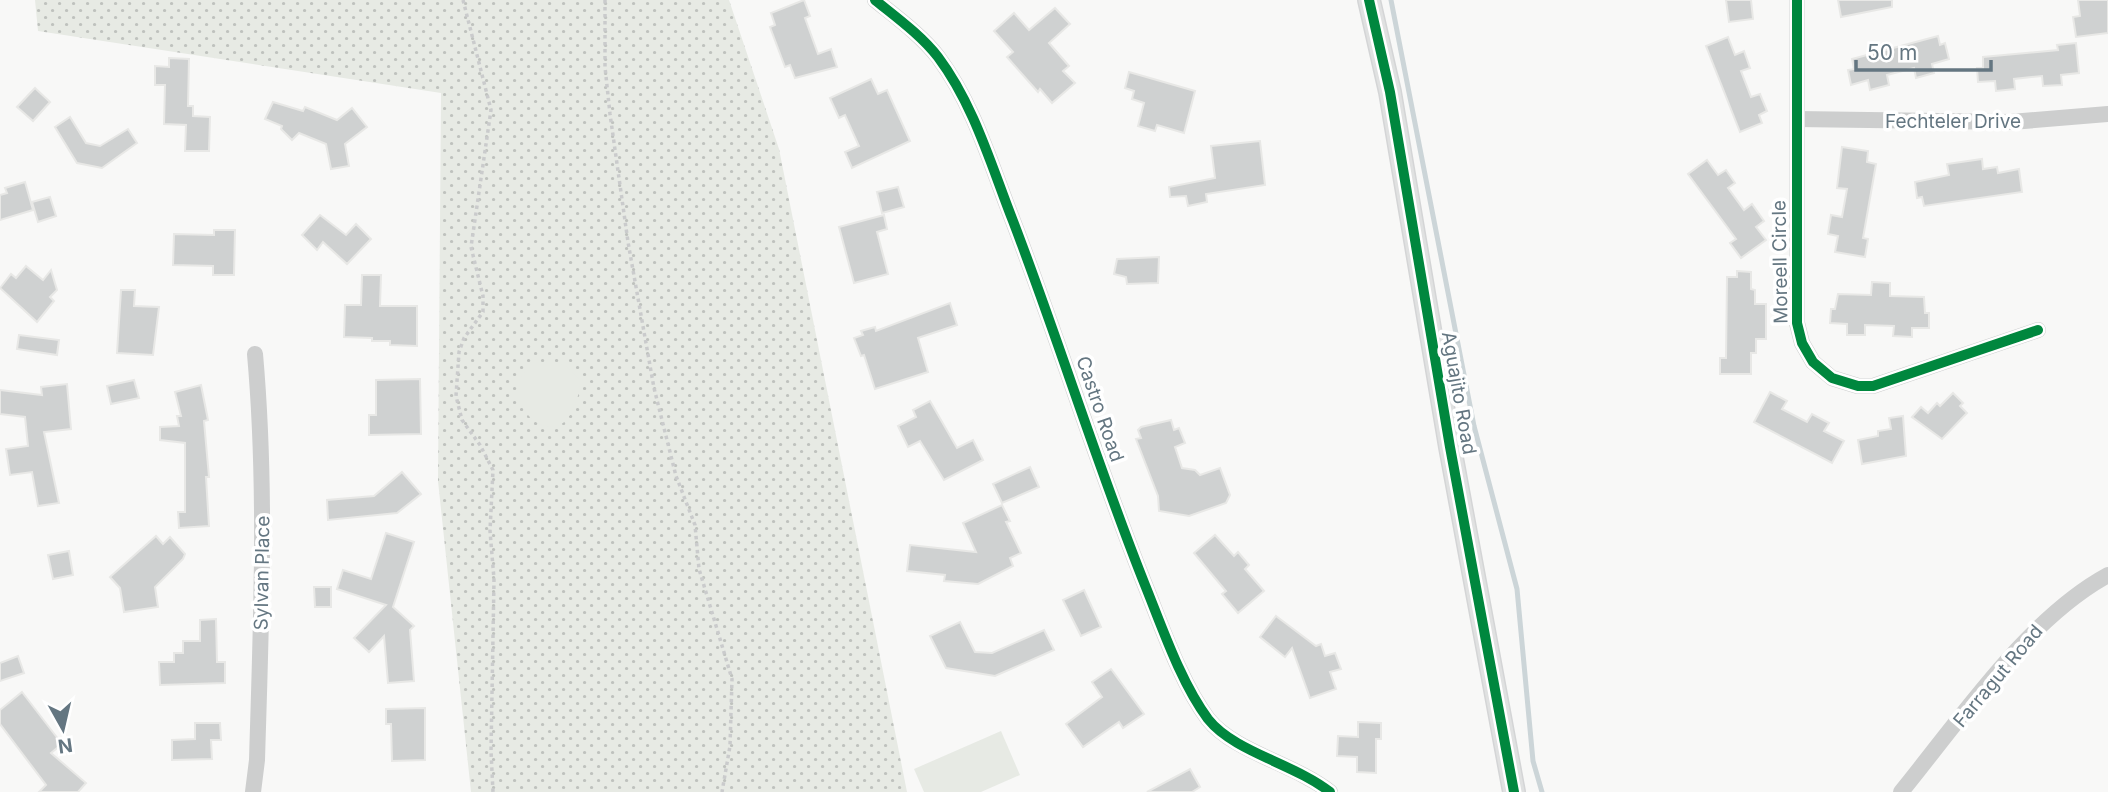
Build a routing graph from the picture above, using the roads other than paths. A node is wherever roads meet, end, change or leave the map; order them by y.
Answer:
1 (876, 0) edge
2 (1369, 0) edge
3 (1797, 0) edge
4 (2108, 114) edge
5 (1797, 119) junction
6 (2038, 330) dead end
7 (256, 354) dead end
8 (2108, 575) edge
9 (253, 792) edge
10 (1330, 792) edge
11 (1514, 792) edge
12 (1901, 792) edge

1 - 10 street, Castro Road
2 - 11 street, Aguajito Road
3 - 5 street, Moreell Circle
4 - 5 street, Fechteler Drive
5 - 6 street, Moreell Circle
7 - 9 street, Sylvan Place
8 - 12 street, Farragut Road

